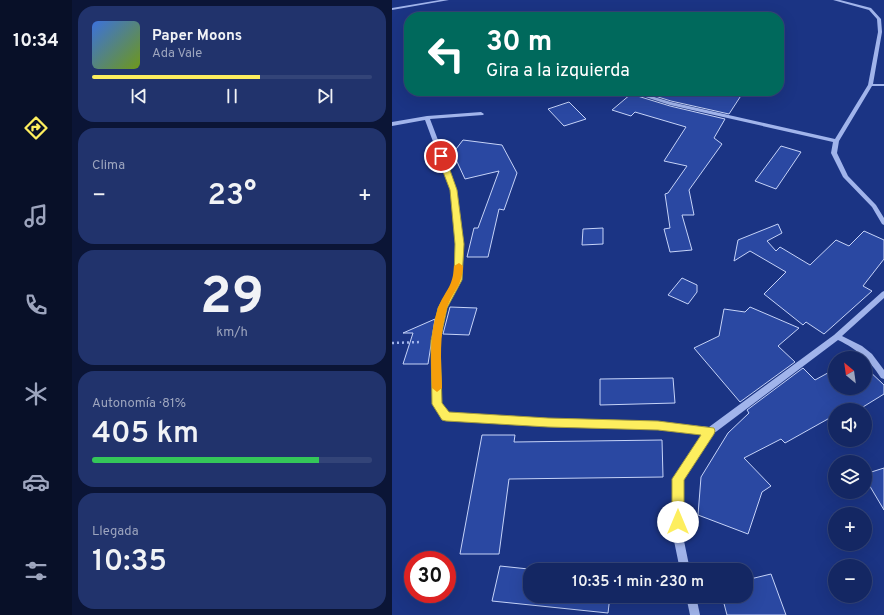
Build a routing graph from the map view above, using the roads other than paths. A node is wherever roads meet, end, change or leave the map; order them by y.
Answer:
1 (447, 0) edge
2 (835, 0) edge
3 (392, 9) edge
4 (870, 85) junction
5 (884, 85) edge
6 (646, 96) edge
7 (481, 114) dead end
8 (427, 118) junction
9 (392, 124) edge
10 (836, 141) junction
11 (884, 223) edge
12 (884, 294) edge
13 (837, 336) junction
14 (884, 376) edge
15 (710, 431) junction
16 (684, 563) edge
17 (692, 603) edge
18 (695, 615) edge

1 - 3 street
2 - 4 street
4 - 5 street
4 - 10 street
6 - 10 street
7 - 8 street
8 - 9 street
8 - 15 street
10 - 11 street
12 - 13 street
13 - 14 street
13 - 15 street
15 - 16 street
17 - 18 street

